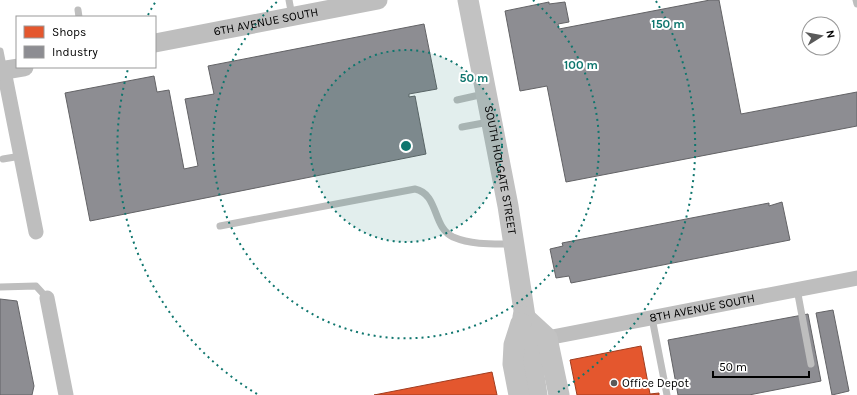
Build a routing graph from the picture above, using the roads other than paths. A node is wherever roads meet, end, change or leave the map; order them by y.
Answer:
1 (468, 0) edge
2 (856, 0) edge
3 (366, 1) edge
4 (857, 4) edge
5 (290, 8) edge
6 (156, 43) edge
7 (0, 51) edge
8 (18, 68) edge
9 (2, 71) edge
10 (486, 93) junction
11 (457, 100) dead end
12 (491, 121) junction
13 (462, 128) dead end
14 (21, 156) junction
15 (3, 159) dead end
16 (220, 226) dead end
17 (36, 232) dead end
18 (513, 244) junction
19 (857, 278) edge
20 (0, 287) edge
21 (797, 289) junction
22 (47, 298) joint
23 (523, 316) junction
24 (652, 318) junction
25 (547, 338) junction
26 (811, 364) dead end
27 (66, 395) edge
28 (519, 395) edge
29 (537, 395) edge
30 (559, 395) edge
31 (667, 395) edge

1 - 10 main road, SOUTH HOLGATE STREET
2 - 4 lane
3 - 5 street, 6TH AVENUE SOUTH
5 - 6 street, 6TH AVENUE SOUTH
7 - 9 lane
8 - 9 street
9 - 14 street
10 - 11 lane
10 - 12 main road, SOUTH HOLGATE STREET
12 - 13 lane
12 - 18 main road, SOUTH HOLGATE STREET
14 - 15 lane
14 - 17 street
16 - 18 lane
18 - 23 main road, SOUTH HOLGATE STREET
19 - 21 street, 8TH AVENUE SOUTH
20 - 22 lane
21 - 24 street, 8TH AVENUE SOUTH
21 - 26 lane
22 - 27 street
23 - 25 main road
23 - 28 main road, SOUTH HOLGATE STREET
23 - 29 main road, SOUTH HOLGATE STREET
24 - 25 street, 8TH AVENUE SOUTH
24 - 31 lane
25 - 30 main road

